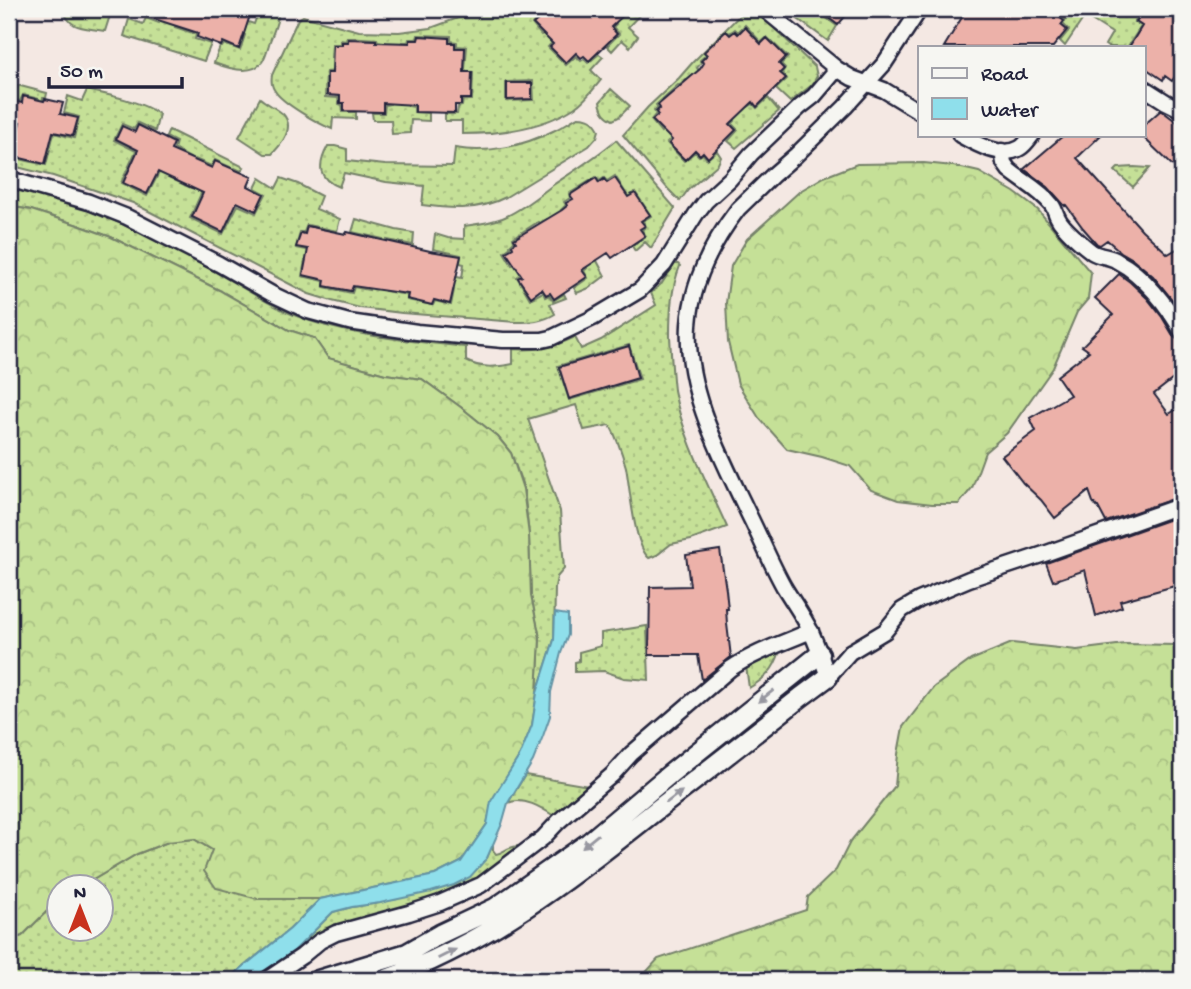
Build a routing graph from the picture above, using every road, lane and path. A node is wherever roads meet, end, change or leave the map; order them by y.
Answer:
1 (764, 9) edge
2 (920, 9) edge
3 (837, 69) junction
4 (866, 84) junction
5 (1146, 89) edge
6 (1182, 110) edge
7 (918, 111) edge
8 (962, 136) edge
9 (1031, 136) edge
10 (1002, 151) junction
11 (9, 180) edge
12 (1182, 332) edge
13 (1182, 505) edge
14 (811, 631) junction
15 (820, 654) junction
16 (828, 677) junction
17 (266, 980) edge
18 (318, 980) edge
19 (384, 980) edge

1 - 3 street
2 - 4 street
3 - 4 street
3 - 11 street
4 - 7 street
4 - 14 street
5 - 6 street
8 - 10 street
9 - 10 street
10 - 12 street
13 - 16 street
14 - 15 street
14 - 17 street
15 - 16 street
15 -> 18 street
19 -> 16 street

